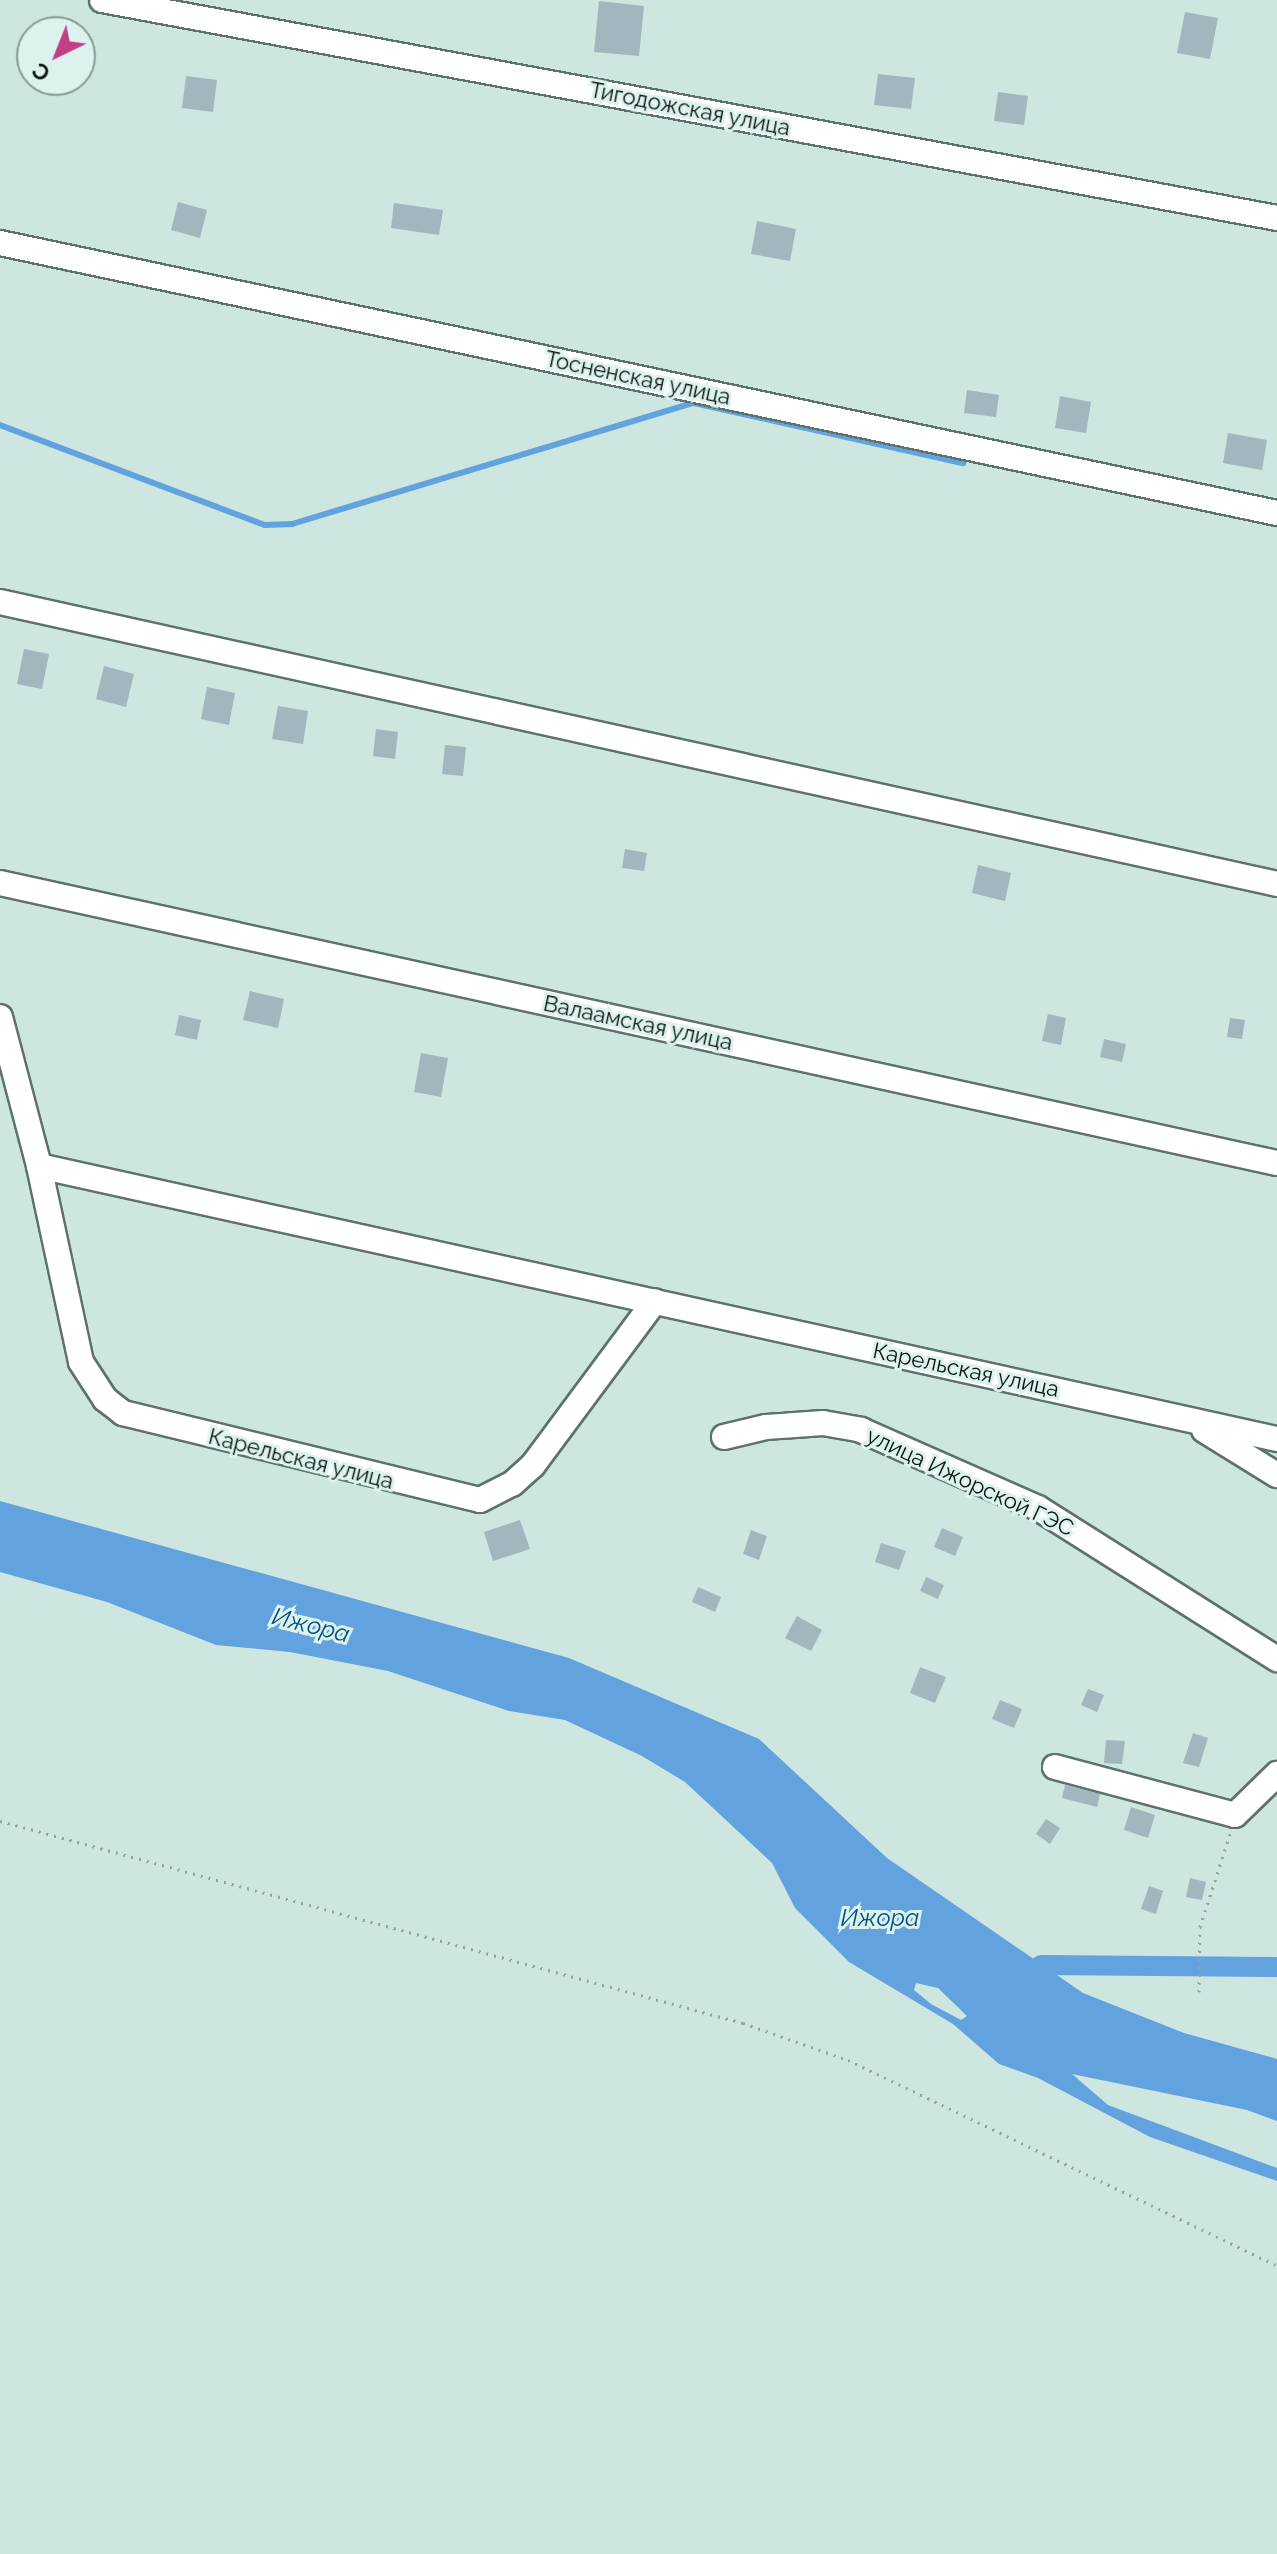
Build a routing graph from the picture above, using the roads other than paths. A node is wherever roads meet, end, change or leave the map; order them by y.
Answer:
1 (102, 0) edge
2 (1277, 218) edge
3 (0, 243) edge
4 (1277, 513) edge
5 (0, 602) edge
6 (0, 883) edge
7 (1277, 884) edge
8 (0, 1017) edge
9 (1277, 1163) edge
10 (39, 1166) junction
11 (655, 1301) junction
12 (1187, 1420) junction
13 (724, 1437) dead end
14 (1277, 1439) edge
15 (1277, 1475) edge
16 (1277, 1659) edge
17 (1055, 1767) dead end
18 (1277, 1774) edge

1 - 2 street, Тигодожская улица
3 - 4 street, Тосненская улица
5 - 7 street
6 - 9 street, Валаамская улица
8 - 10 street, Карельская улица
10 - 11 street, Карельская улица
10 - 11 street, Карельская улица
11 - 12 street, Карельская улица
12 - 14 street, Карельская улица
12 - 15 street
13 - 16 street, улица Ижорской ГЭС
17 - 18 street

